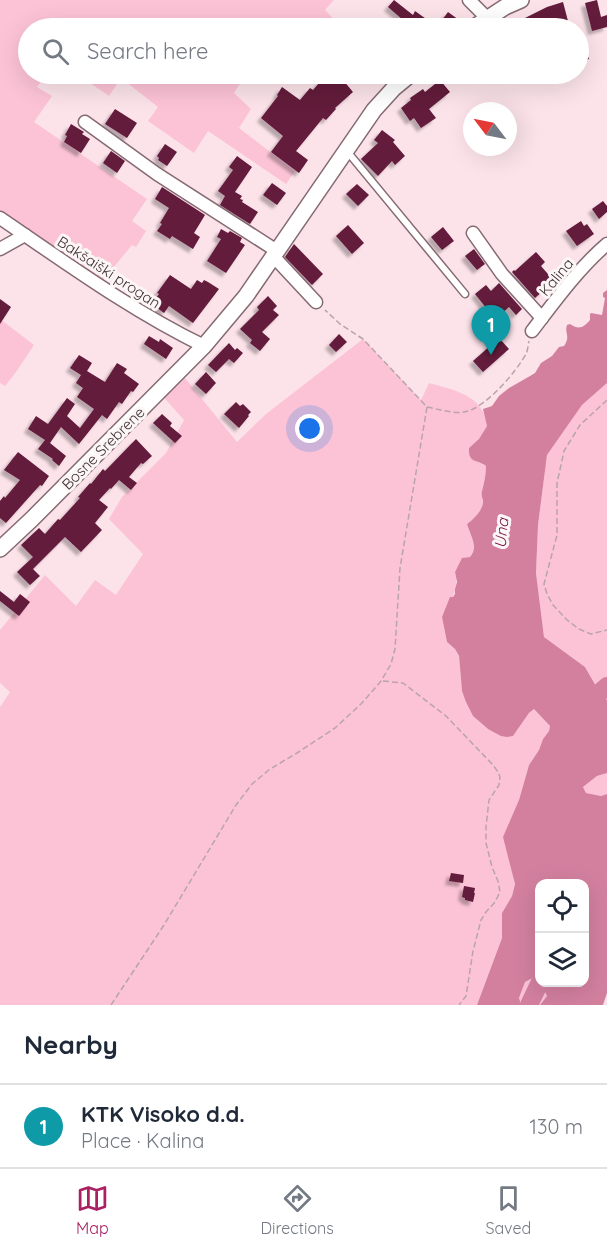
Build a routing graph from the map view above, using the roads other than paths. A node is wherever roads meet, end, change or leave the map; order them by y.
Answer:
1 (469, 0) edge
2 (521, 0) edge
3 (488, 18) joint
4 (399, 84) edge
5 (85, 122) dead end
6 (346, 150) junction
7 (0, 218) edge
8 (473, 233) dead end
9 (25, 236) junction
10 (607, 244) edge
11 (0, 249) edge
12 (275, 254) junction
13 (465, 294) dead end
14 (316, 302) road end
15 (542, 318) junction
16 (532, 331) road end
17 (204, 346) junction
18 (0, 549) edge

1 - 3 street
2 - 3 street
4 - 6 street, Bosne Srebrene
5 - 12 street
6 - 12 street, Bosne Srebrene
6 - 13 lane
7 - 9 street, Bakšaiški progan
8 - 15 street
9 - 11 street
9 - 17 street, Bakšaiški progan
10 - 15 street, Kalina
12 - 14 street
12 - 17 street, Bosne Srebrene
15 - 16 street, Kalina
17 - 18 street, Bosne Srebrene

